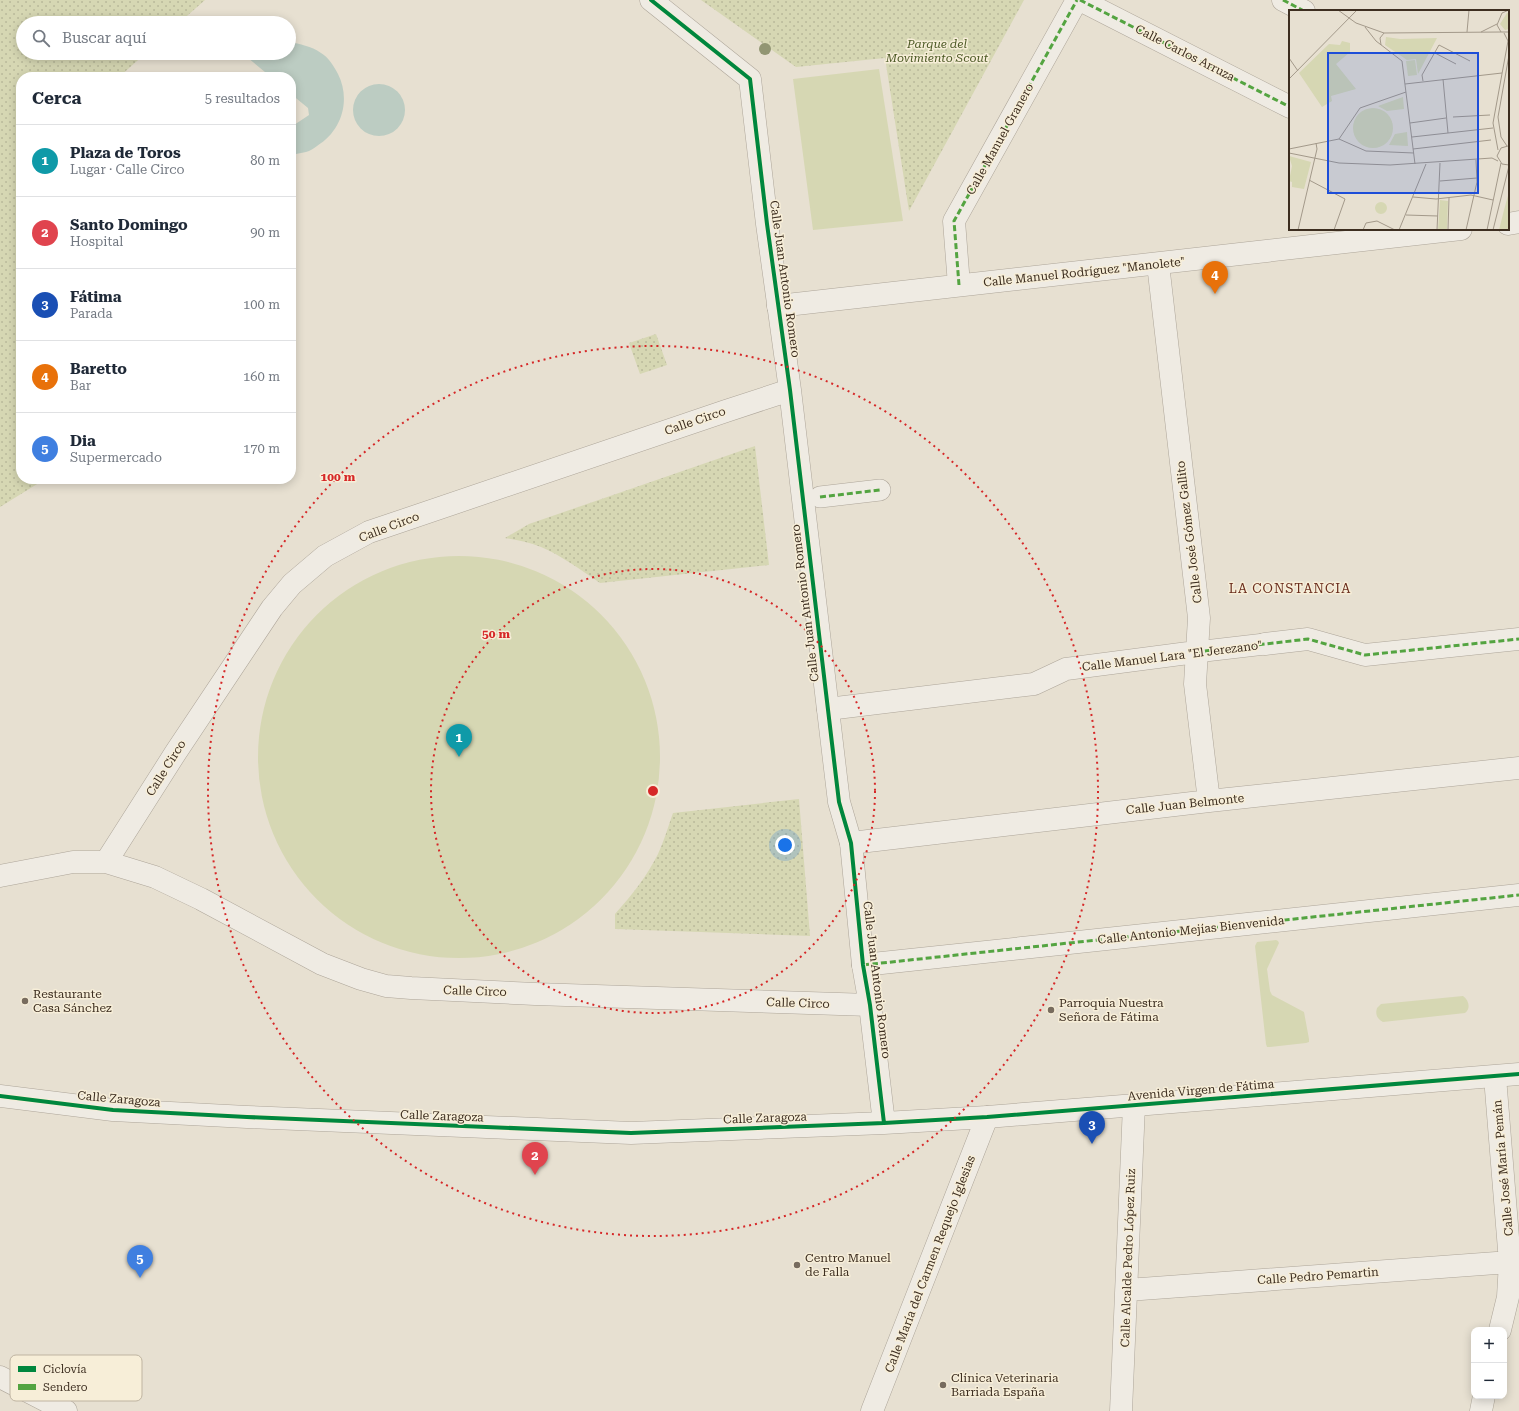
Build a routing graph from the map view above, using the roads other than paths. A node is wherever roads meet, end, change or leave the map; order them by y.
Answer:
1 (651, 0) edge
2 (1077, 0) edge
3 (1080, 0) edge
4 (1283, 0) edge
5 (1302, 10) edge
6 (1289, 105) edge
7 (1519, 222) edge
8 (1509, 224) edge
9 (1452, 230) edge
10 (1158, 264) junction
11 (959, 285) junction
12 (778, 306) junction
13 (790, 390) junction
14 (880, 490) dead end
15 (820, 497) dead end
16 (1519, 639) edge
17 (1265, 644) joint
18 (1196, 652) junction
19 (828, 709) junction
20 (1519, 768) edge
21 (1209, 801) junction
22 (851, 843) junction
23 (106, 862) junction
24 (0, 876) edge
25 (1519, 895) edge
26 (863, 965) junction
27 (870, 1006) junction
28 (1519, 1074) edge
29 (1495, 1076) junction
30 (0, 1096) edge
31 (1134, 1105) junction
32 (987, 1118) junction
33 (884, 1123) junction
34 (1510, 1262) junction
35 (1127, 1290) junction
36 (1501, 1327) edge
37 (0, 1377) edge
38 (10, 1382) edge
39 (1483, 1399) edge
40 (47, 1401) edge
41 (66, 1411) edge
42 (872, 1411) edge
43 (1121, 1411) edge
44 (1481, 1411) edge

1 - 12 street, Calle Juan Antonio Romero
2 - 11 street, Calle Manuel Granero
3 - 6 street, Calle Carlos Arruza
4 - 5 street
7 - 8 street
9 - 10 street, Calle Manuel Rodríguez "Manolete"
10 - 11 street, Calle Manuel Rodríguez "Manolete"
10 - 18 street, Calle José Gómez Gallito
11 - 12 street, Calle Manuel Rodríguez "Manolete"
12 - 13 street, Calle Juan Antonio Romero
13 - 19 street, Calle Juan Antonio Romero
13 - 23 street, Calle Circo
14 - 15 street
16 - 17 street, Calle Manuel Lara "El Jerezano"
17 - 18 street, Calle Manuel Lara "El Jerezano"
18 - 19 street, Calle Manuel Lara "El Jerezano"
18 - 21 street, Calle José Gómez Gallito
19 - 22 street, Calle Juan Antonio Romero
20 - 21 street, Calle Juan Belmonte
21 - 22 street, Calle Juan Belmonte
22 - 26 street, Calle Juan Antonio Romero
23 - 24 street, Calle Circo
23 - 27 street, Calle Circo
25 - 26 street, Calle Antonio Mejías Bienvenida
26 - 27 street, Calle Juan Antonio Romero
27 - 33 street, Calle Juan Antonio Romero
28 - 29 street, Avenida Virgen de Fátima
29 - 31 street, Avenida Virgen de Fátima
29 - 34 street, Calle José María Pemán
30 - 33 street, Calle Zaragoza
31 - 32 street, Avenida Virgen de Fátima
31 - 35 street, Calle Alcalde Pedro López Ruiz
32 - 33 street, Avenida Virgen de Fátima
32 - 42 street, Calle María del Carmen Requejo Iglesias
34 - 35 street, Calle Pedro Pemartin
34 - 36 street, Calle José María Pemán
35 - 43 street, Calle Alcalde Pedro López Ruiz
37 - 38 street
39 - 44 street
40 - 41 street

